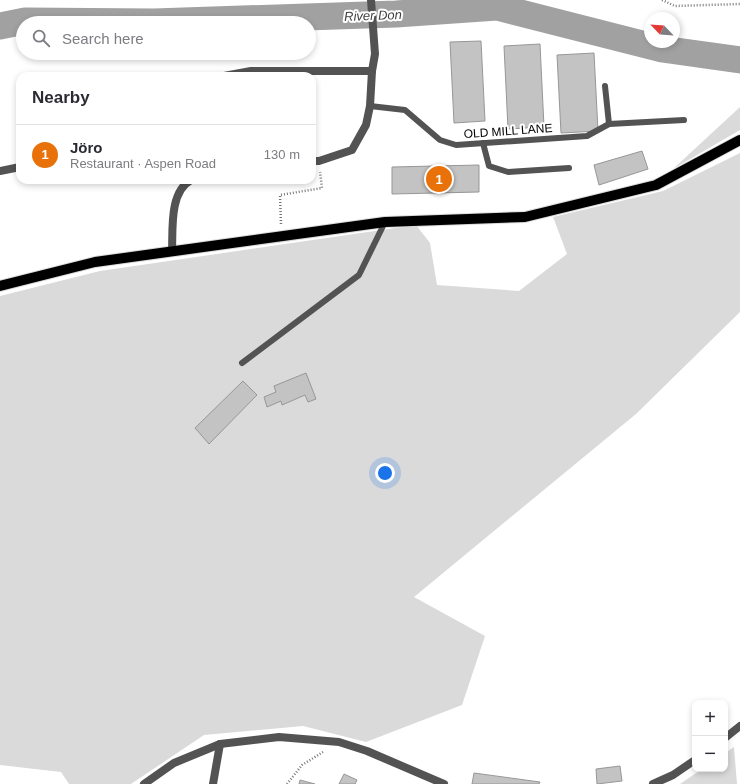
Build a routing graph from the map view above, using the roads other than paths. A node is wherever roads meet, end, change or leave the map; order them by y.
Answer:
1 (371, 0) edge
2 (372, 71) junction
3 (246, 72) edge
4 (605, 86) dead end
5 (370, 106) junction
6 (684, 120) dead end
7 (609, 124) junction
8 (740, 140) edge
9 (483, 144) junction
10 (316, 161) edge
11 (16, 168) edge
12 (569, 168) dead end
13 (0, 171) edge
14 (186, 184) edge
15 (385, 222) junction
16 (172, 252) junction
17 (0, 286) edge
18 (242, 363) dead end
19 (740, 726) edge
20 (728, 736) edge
21 (220, 744) junction
22 (692, 762) edge
23 (420, 775) junction
24 (144, 784) edge
25 (213, 784) edge
26 (418, 784) edge
27 (444, 784) edge
28 (654, 784) edge

1 - 2 street
2 - 3 street
2 - 5 street
4 - 7 lane
5 - 9 lane, OLD MILL LANE
5 - 10 street
6 - 7 lane, OLD MILL LANE
7 - 9 lane, OLD MILL LANE
8 - 15 main road
9 - 12 lane
11 - 13 street
14 - 16 street
15 - 16 main road
15 - 18 lane
16 - 17 main road
19 - 20 street
21 - 23 street
21 - 24 street
21 - 25 street
22 - 28 street
23 - 26 street
23 - 27 street

